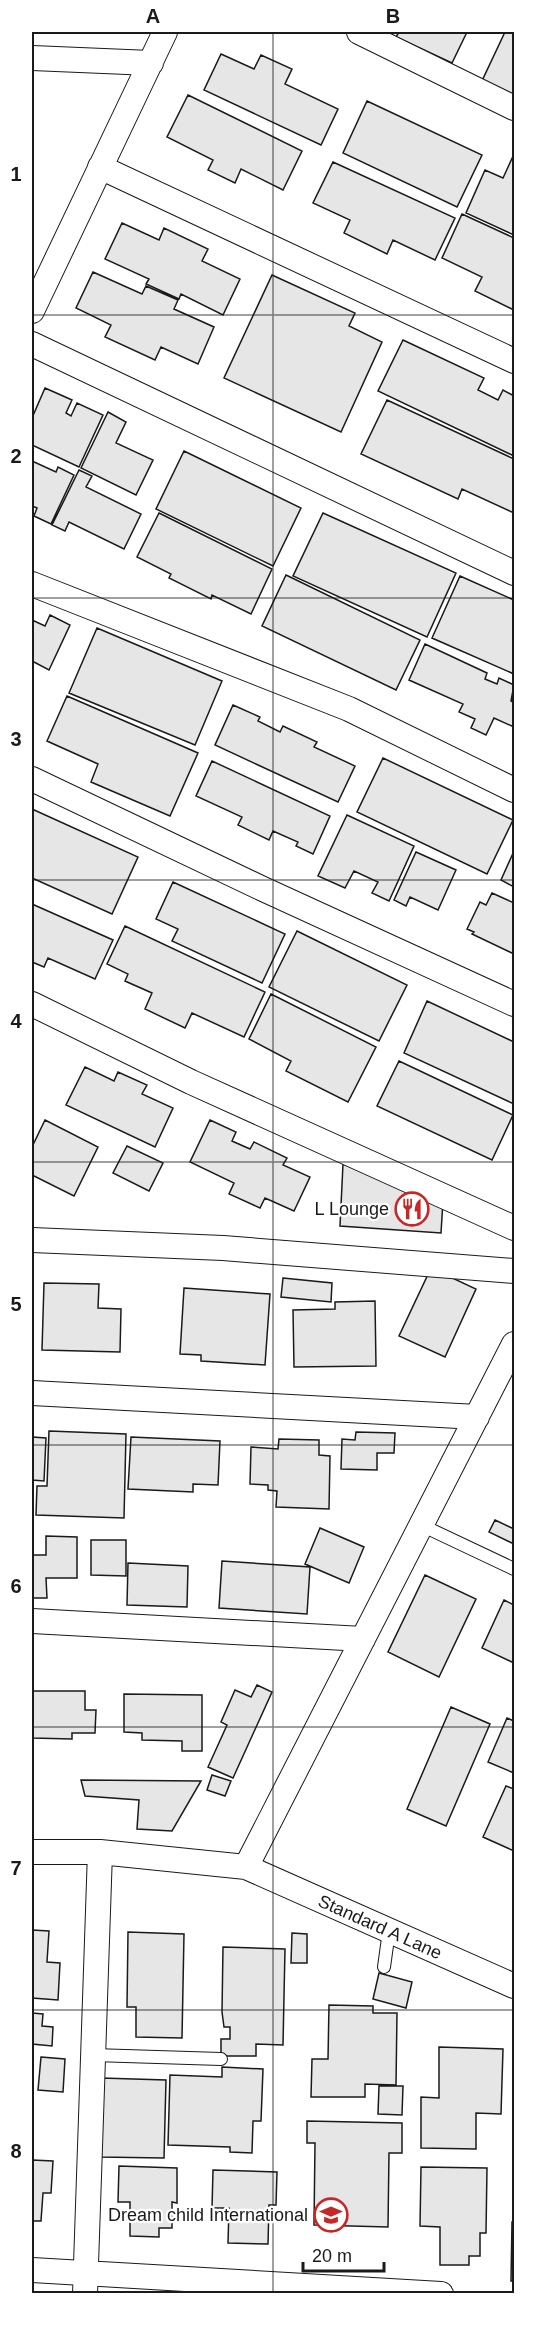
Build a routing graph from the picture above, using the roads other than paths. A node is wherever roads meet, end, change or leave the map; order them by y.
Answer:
1 (165, 32) edge
2 (359, 32) edge
3 (32, 58) edge
4 (151, 63) junction
5 (514, 108) edge
6 (100, 167) junction
7 (32, 310) edge
8 (32, 344) edge
9 (514, 361) edge
10 (514, 573) edge
11 (32, 584) edge
12 (32, 779) edge
13 (514, 790) edge
14 (32, 1004) edge
15 (514, 1004) edge
16 (514, 1228) edge
17 (32, 1240) edge
18 (514, 1271) edge
19 (514, 1344) edge
20 (32, 1393) edge
21 (477, 1417) junction
22 (422, 1525) junction
23 (514, 1569) edge
24 (32, 1621) edge
25 (363, 1639) junction
26 (32, 1852) edge
27 (100, 1852) junction
28 (246, 1867) junction
29 (389, 1931) junction
30 (384, 1967) dead end
31 (514, 1986) edge
32 (93, 2055) junction
33 (221, 2059) dead end
34 (32, 2270) edge
35 (85, 2283) edge
36 (441, 2294) edge

1 - 4 street
2 - 5 street
3 - 4 street
4 - 6 street
6 - 7 street
6 - 9 street
8 - 10 street
11 - 13 street
12 - 15 street
14 - 16 street
17 - 18 street
19 - 21 street
20 - 21 street
21 - 22 street
22 - 23 lane
22 - 25 street
24 - 25 street
25 - 28 street
26 - 27 street, Standard A Lane
27 - 28 street, Standard A Lane
27 - 32 street
28 - 29 street, Standard A Lane
29 - 30 lane
29 - 31 street, Standard A Lane
32 - 33 lane
32 - 35 street
34 - 35 street
35 - 36 street

